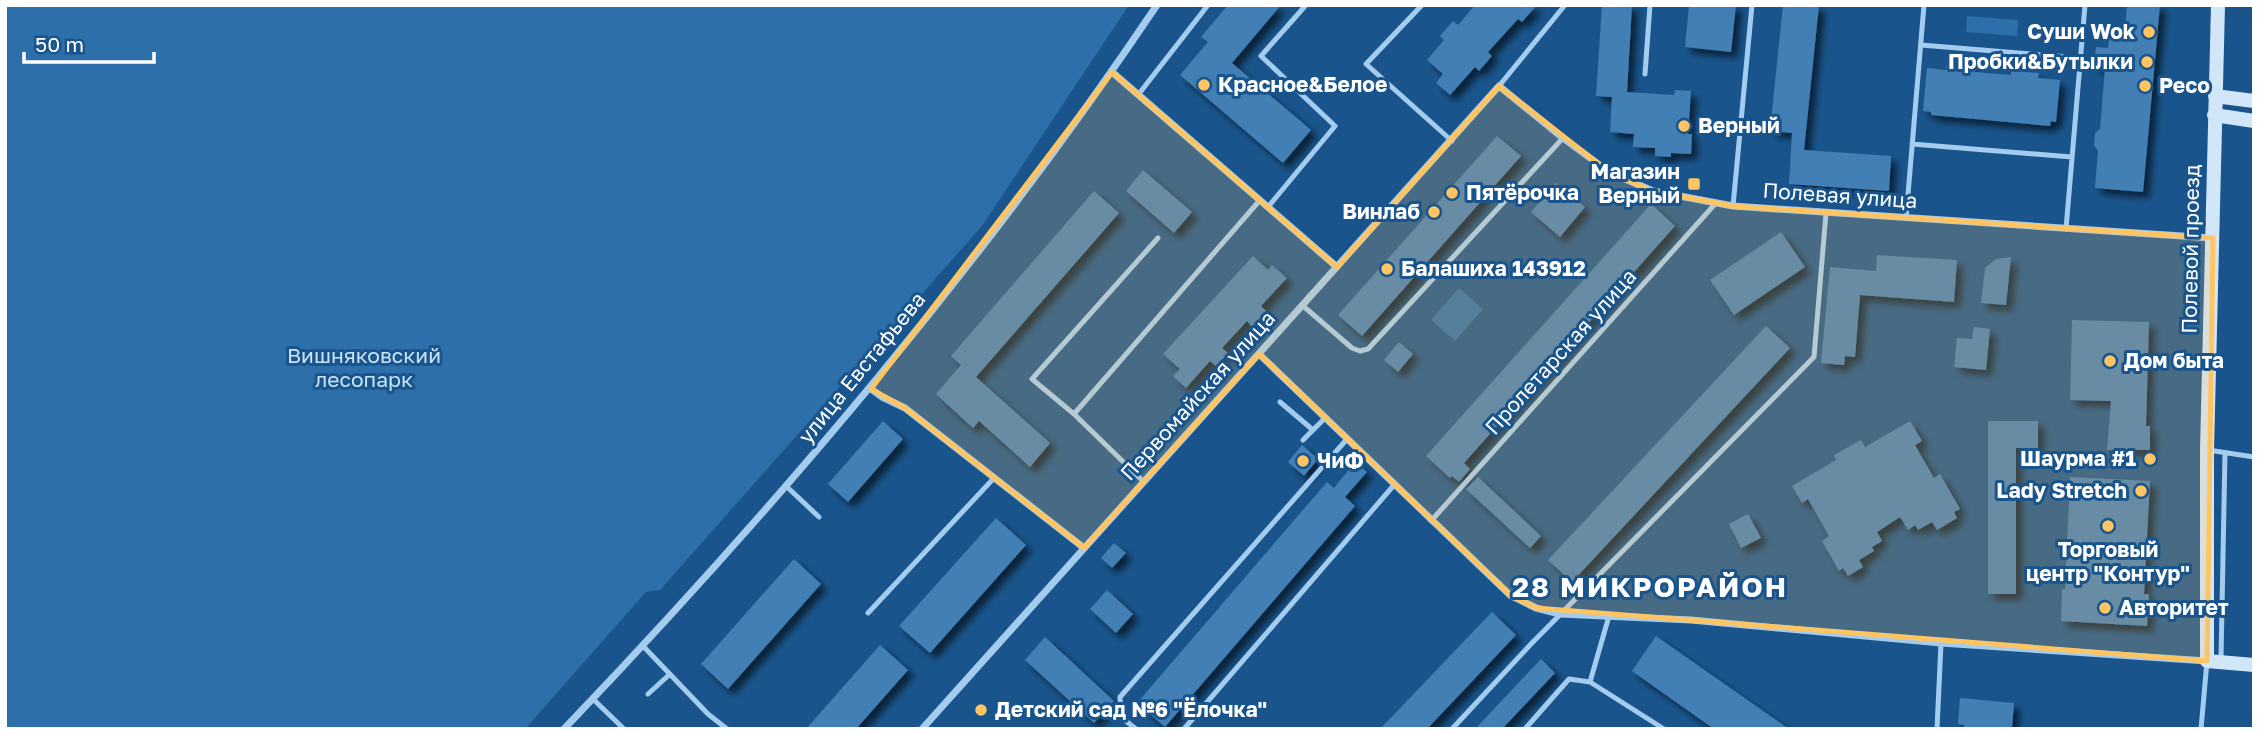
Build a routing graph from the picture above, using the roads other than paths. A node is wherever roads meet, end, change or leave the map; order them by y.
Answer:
1 (1157, 5) edge
2 (1208, 5) edge
3 (1306, 5) edge
4 (1422, 5) edge
5 (1565, 5) edge
6 (1650, 5) edge
7 (1752, 5) edge
8 (1924, 5) edge
9 (2085, 5) edge
10 (2218, 5) edge
11 (1921, 45) junction
12 (2080, 58) junction
13 (1112, 72) junction
14 (1646, 74) dead end
15 (1499, 86) junction
16 (1138, 95) junction
17 (2215, 96) junction
18 (2254, 101) edge
19 (2214, 115) junction
20 (2254, 121) edge
21 (1563, 138) junction
22 (1452, 141) junction
23 (1912, 144) junction
24 (2072, 158) junction
25 (1260, 200) junction
26 (1715, 204) junction
27 (1732, 206) junction
28 (1268, 208) junction
29 (1826, 213) junction
30 (1906, 218) junction
31 (2066, 229) junction
32 (1158, 238) dead end
33 (2213, 238) junction
34 (1337, 267) junction
35 (1302, 305) junction
36 (1259, 354) junction
37 (871, 388) junction
38 (1280, 402) dead end
39 (1073, 414) junction
40 (1325, 418) junction
41 (1313, 430) junction
42 (1347, 439) junction
43 (1303, 440) dead end
44 (2207, 450) junction
45 (2225, 453) junction
46 (2254, 457) edge
47 (994, 478) junction
48 (1144, 482) junction
49 (1394, 485) junction
50 (786, 486) junction
51 (819, 517) dead end
52 (1431, 521) junction
53 (1084, 548) junction
54 (868, 613) dead end
55 (1560, 614) junction
56 (1609, 616) junction
57 (1941, 643) junction
58 (643, 646) junction
59 (2214, 662) junction
60 (2254, 665) edge
61 (670, 674) junction
62 (1590, 682) junction
63 (648, 694) dead end
64 (593, 699) junction
65 (564, 729) edge
66 (624, 729) edge
67 (727, 729) edge
68 (922, 729) edge
69 (1136, 729) edge
70 (1184, 729) edge
71 (1452, 729) edge
72 (1525, 729) edge
73 (1664, 729) edge
74 (1937, 729) edge
75 (2201, 729) edge

1 - 13 street, улица Евстафьева
2 - 16 lane
3 - 28 lane
4 - 22 lane
5 - 15 lane
6 - 14 lane
7 - 27 lane
8 - 11 lane
9 - 12 lane
10 - 17 street, Полевой проезд
11 - 12 lane
11 - 23 lane
12 - 24 lane
13 - 16 street
13 - 37 street, улица Евстафьева
15 - 21 street, Полевая улица
15 - 22 street, Первомайская улица
16 - 25 street
17 - 18 street
17 - 19 street, Полевой проезд
19 - 20 street
19 - 33 street, Полевой проезд
21 - 26 street, Полевая улица
21 - 35 lane
22 - 34 street, Первомайская улица
23 - 24 lane
23 - 30 lane
24 - 31 lane
25 - 28 street
25 - 39 lane
26 - 27 street, Полевая улица
26 - 52 lane, Пролетарская улица
27 - 29 street, Полевая улица
28 - 34 street
29 - 30 street, Полевая улица
29 - 55 lane
30 - 31 street, Полевая улица
31 - 33 street, Полевая улица
32 - 39 lane
33 - 44 street, Полевой проезд
34 - 35 street, Первомайская улица
35 - 36 street, Первомайская улица
36 - 40 street
36 - 48 street, Первомайская улица
37 - 47 street
37 - 50 street, улица Евстафьева
38 - 41 lane
39 - 48 lane
40 - 41 lane
40 - 42 street
41 - 43 lane
42 - 49 street
42 - 69 lane
44 - 45 lane
44 - 59 street, Полевой проезд
45 - 46 lane
45 - 59 lane
47 - 53 street
47 - 54 lane
48 - 53 street, Первомайская улица
49 - 52 street
49 - 70 lane
50 - 51 lane
50 - 58 street, улица Евстафьева
52 - 55 street
53 - 68 street, Первомайская улица
55 - 56 street
55 - 71 lane
56 - 57 street
56 - 62 lane
57 - 59 street
57 - 74 lane
58 - 61 lane
58 - 64 street, улица Евстафьева
59 - 60 street
59 - 75 lane
61 - 63 lane
61 - 67 lane
62 - 72 lane
62 - 73 lane
64 - 65 street, улица Евстафьева
64 - 66 lane

